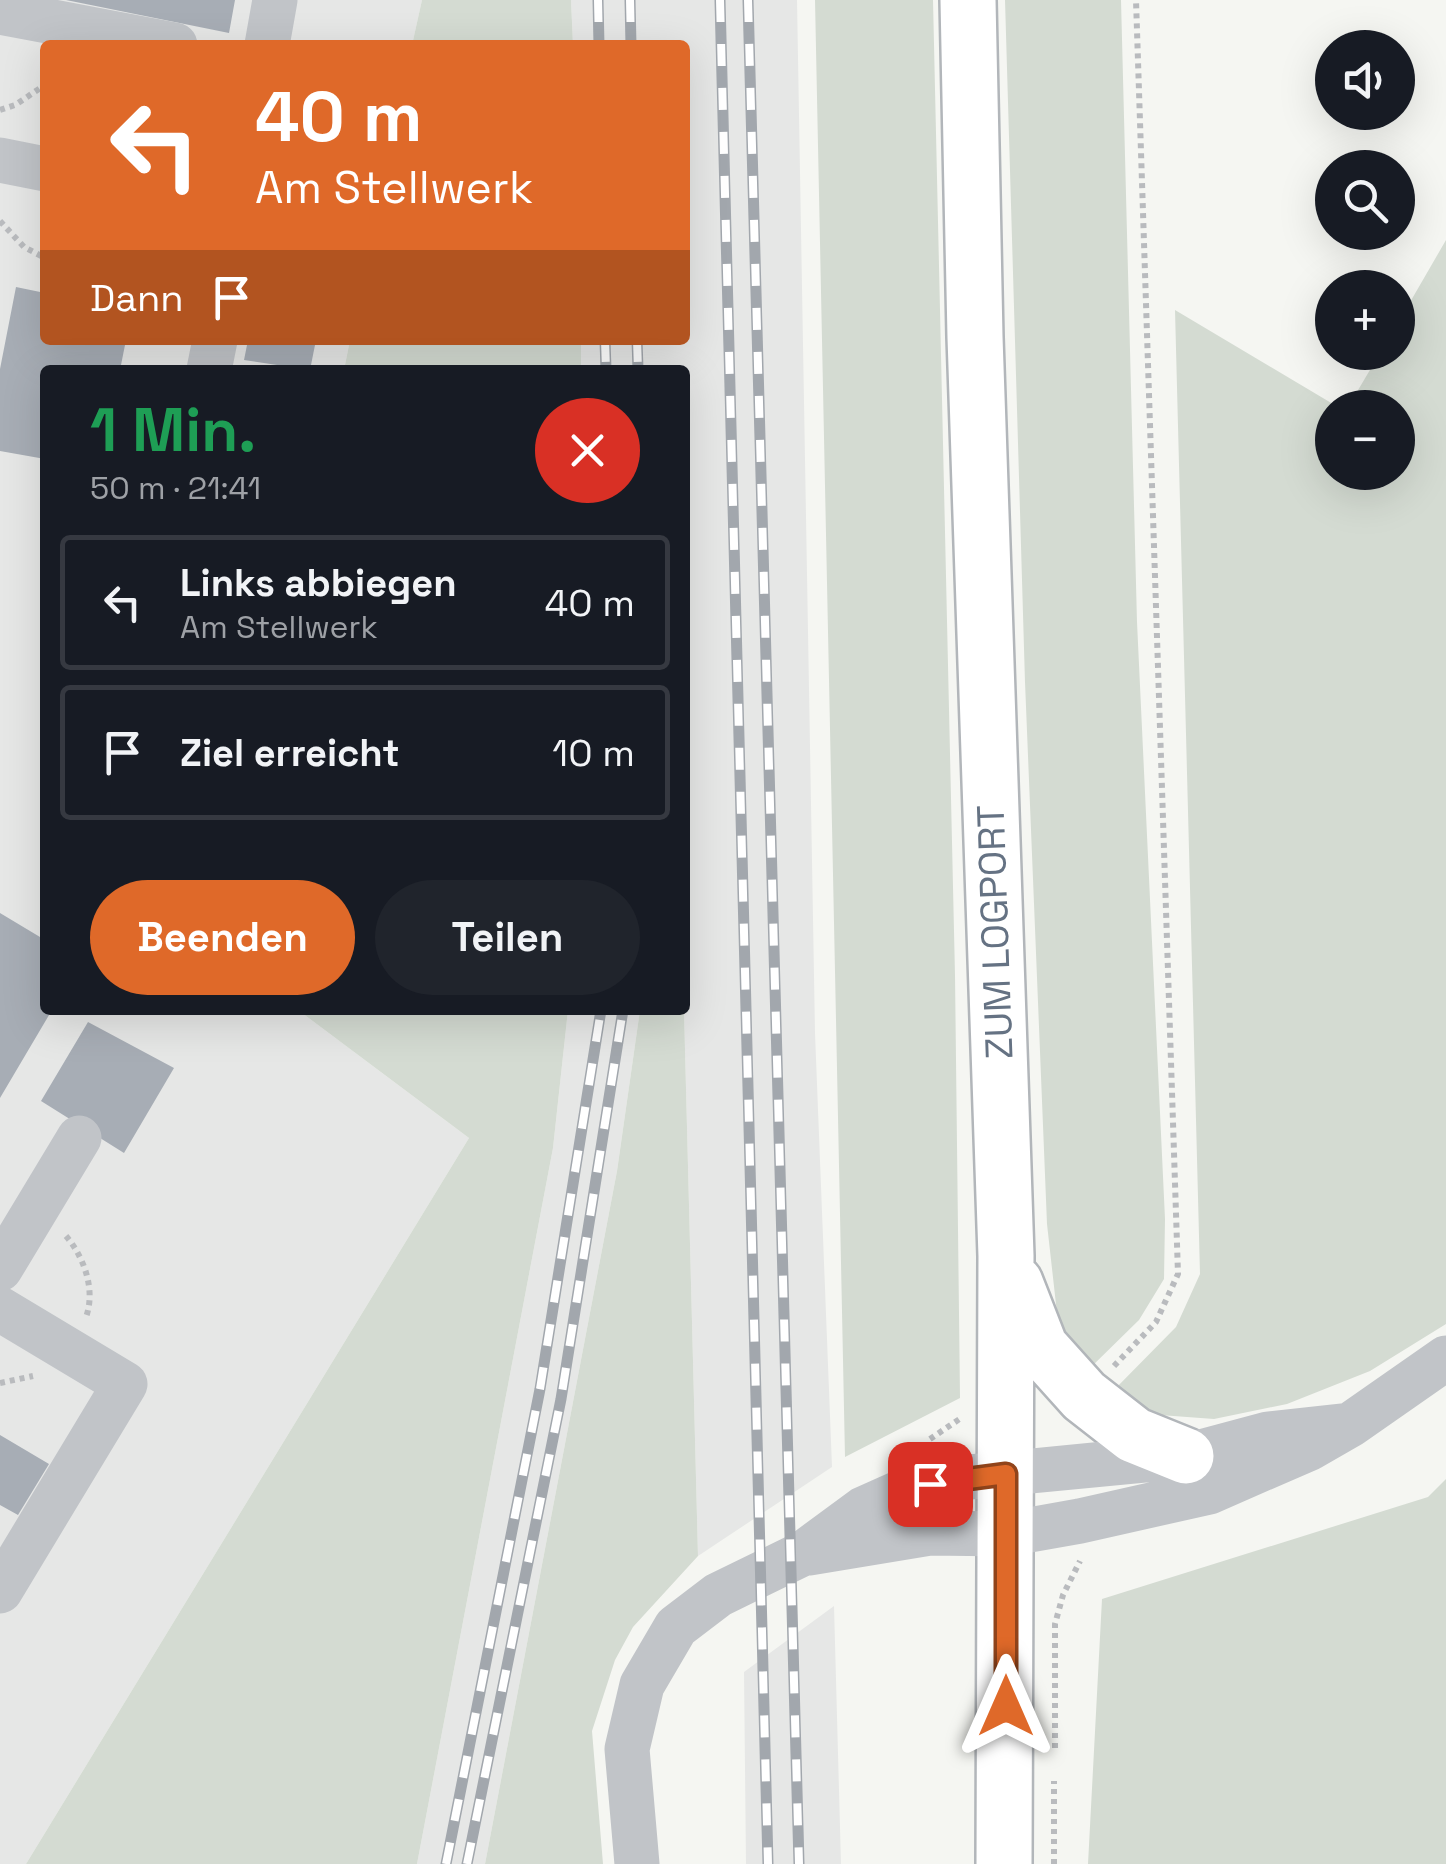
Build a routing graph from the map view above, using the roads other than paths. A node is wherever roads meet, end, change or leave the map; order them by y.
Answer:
1 (276, 0) edge
2 (968, 0) edge
3 (0, 12) edge
4 (148, 40) edge
5 (268, 40) edge
6 (0, 160) edge
7 (40, 168) edge
8 (79, 1138) dead end
9 (1006, 1256) junction
10 (0, 1270) edge
11 (6, 1312) edge
12 (1446, 1358) edge
13 (1350, 1425) junction
14 (1186, 1456) junction
15 (1006, 1474) junction
16 (1007, 1534) junction
17 (802, 1554) junction
18 (0, 1590) edge
19 (637, 1864) edge
20 (1004, 1864) edge

1 - 5 street
2 - 9 main road, ZUM LOGPORT
3 - 4 street
6 - 7 street
8 - 10 street
9 - 14 main road
9 - 15 main road, ZUM LOGPORT
11 - 18 street
12 - 13 street
13 - 14 street
13 - 16 street
14 - 15 street
15 - 16 main road, ZUM LOGPORT
15 - 17 street
16 - 17 street
16 - 20 main road, ZUM LOGPORT
17 - 19 street

